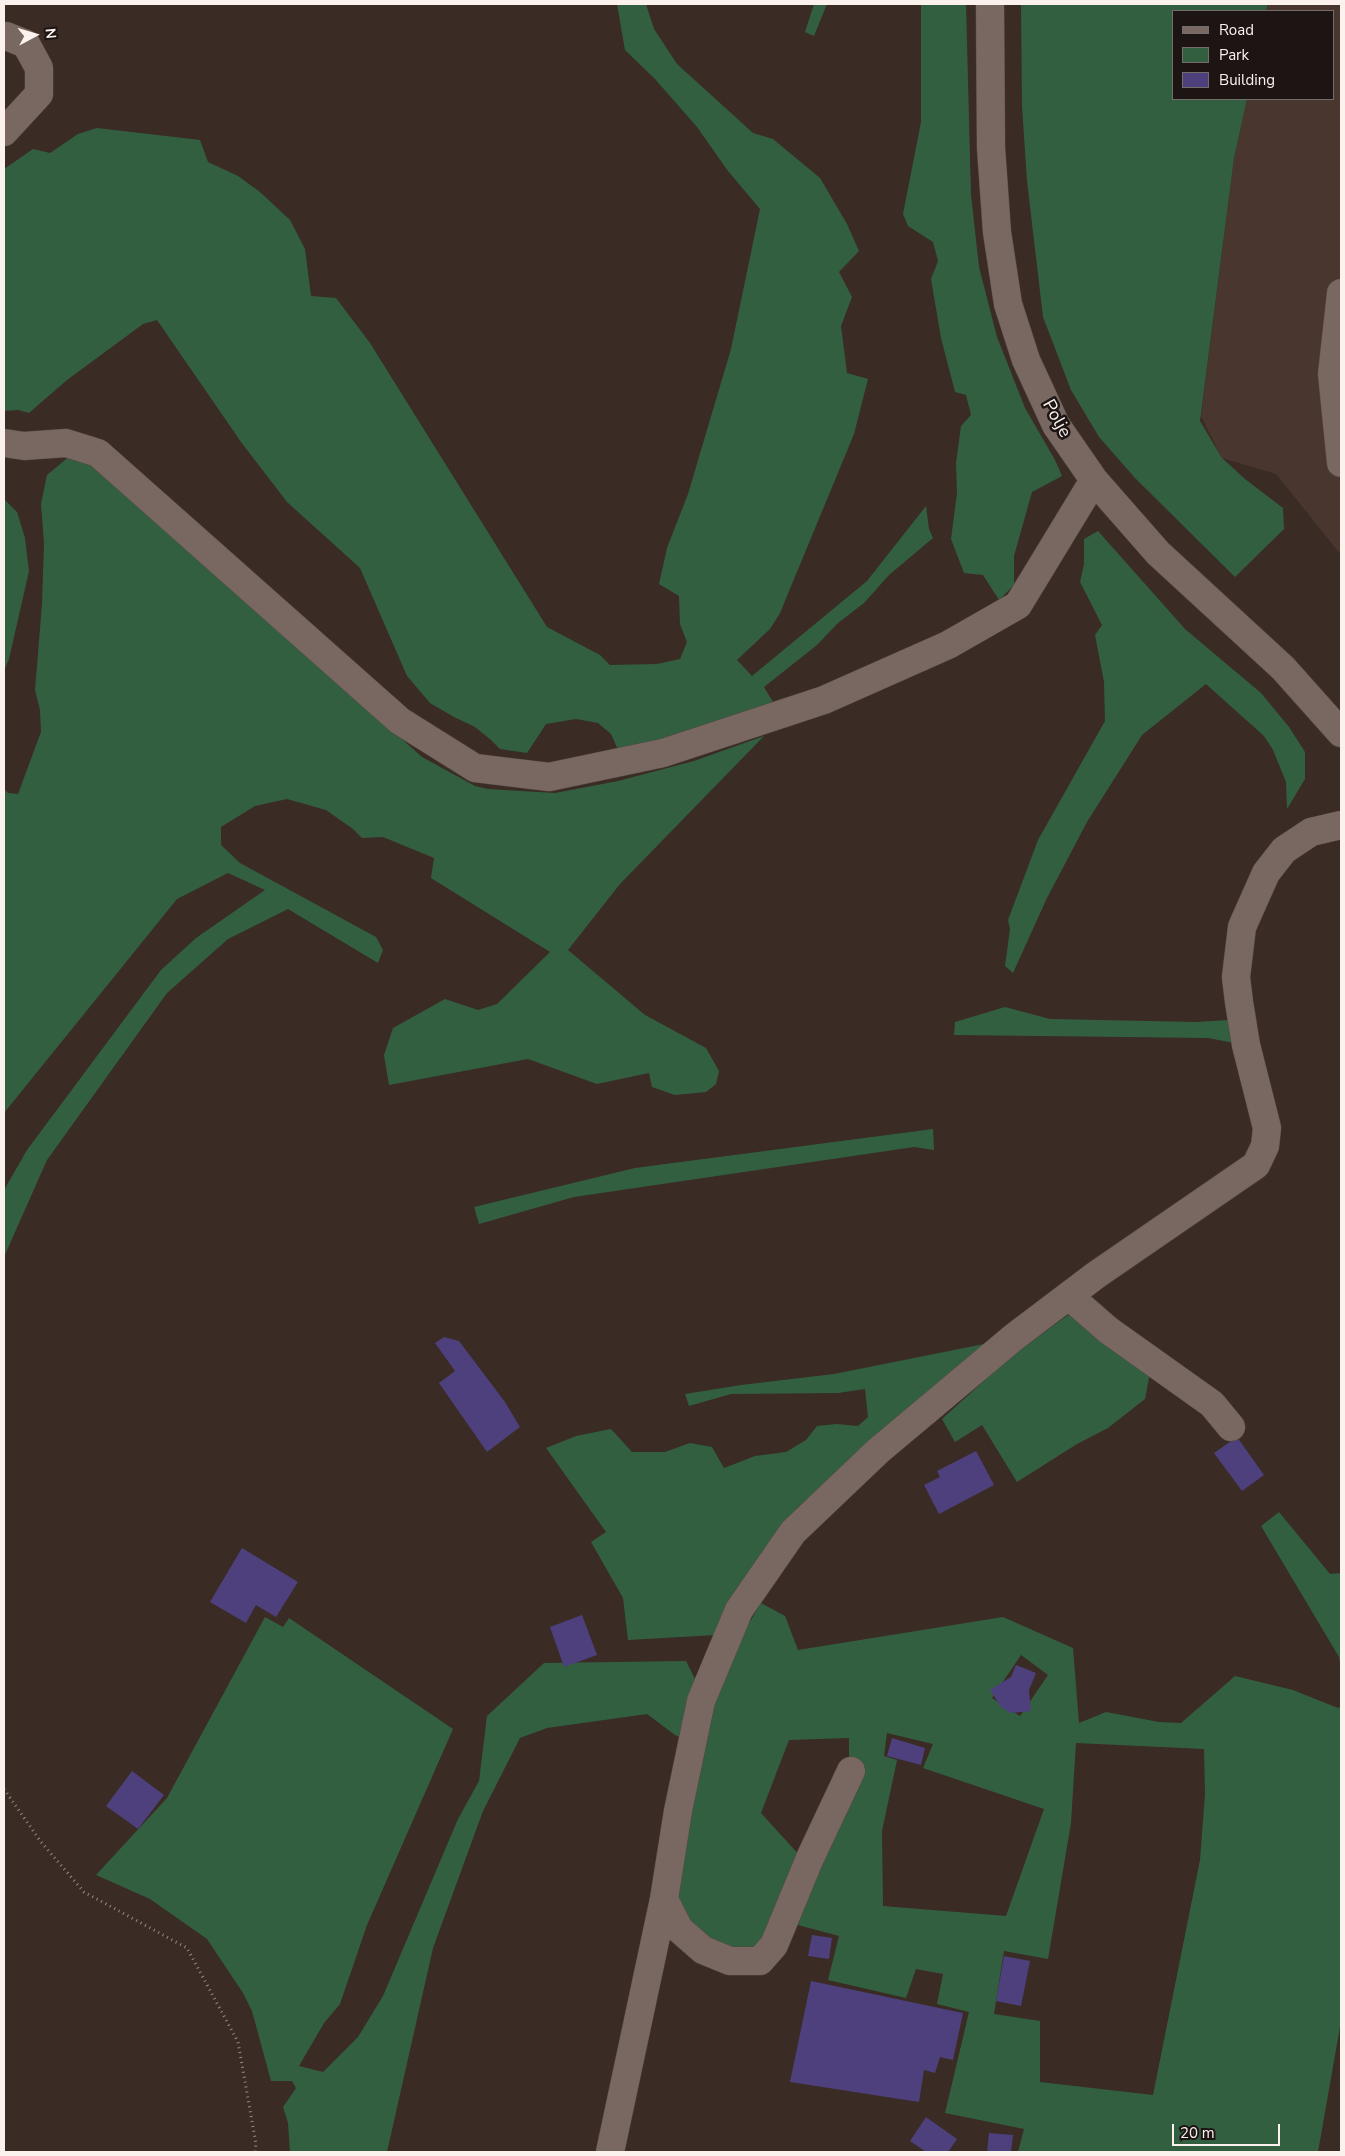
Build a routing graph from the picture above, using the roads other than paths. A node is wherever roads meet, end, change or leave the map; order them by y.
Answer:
1 (990, 4) edge
2 (4, 37) edge
3 (4, 132) edge
4 (1341, 293) edge
5 (4, 443) edge
6 (1341, 463) edge
7 (1094, 480) junction
8 (1341, 733) edge
9 (1341, 825) edge
10 (1069, 1296) junction
11 (1231, 1428) dead end
12 (852, 1771) dead end
13 (664, 1899) junction
14 (610, 2152) edge

1 - 7 street, Polje
2 - 3 street
4 - 6 street
5 - 7 street
7 - 8 street, Polje
9 - 10 street
10 - 11 street
10 - 13 street
12 - 13 street
13 - 14 street

